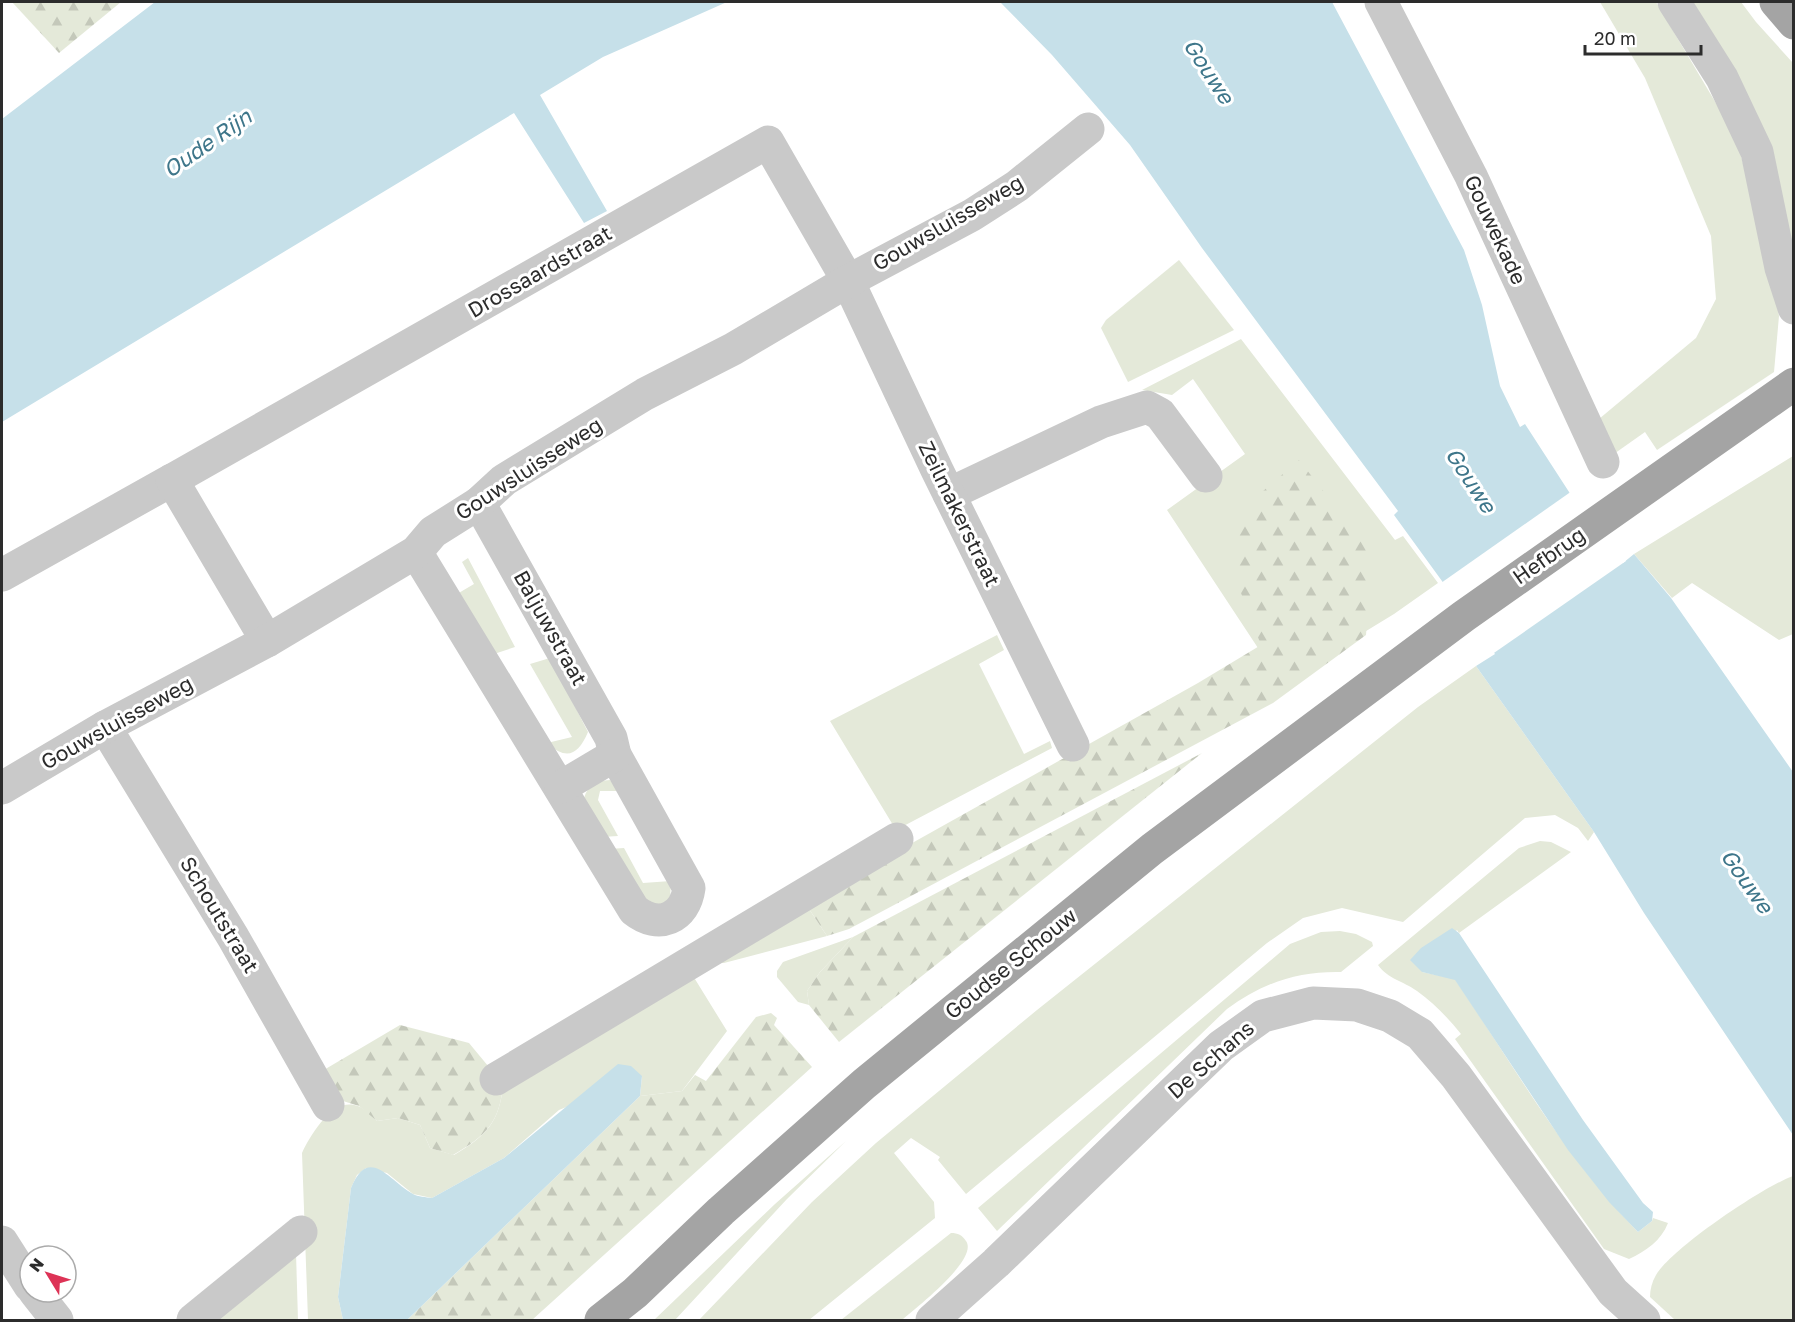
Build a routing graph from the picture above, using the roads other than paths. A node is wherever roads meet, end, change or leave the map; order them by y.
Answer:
1 (1381, 2) edge
2 (1674, 2) edge
3 (1776, 2) edge
4 (1794, 23) edge
5 (1088, 129) dead end
6 (848, 281) junction
7 (1794, 308) edge
8 (1794, 384) edge
9 (1603, 462) dead end
10 (1206, 476) dead end
11 (172, 480) junction
12 (949, 494) junction
13 (479, 504) junction
14 (416, 552) junction
15 (2, 575) edge
16 (267, 641) junction
17 (1406, 658) joint
18 (105, 728) junction
19 (1073, 745) dead end
20 (615, 756) junction
21 (561, 787) junction
22 (2, 788) edge
23 (897, 839) dead end
24 (671, 918) junction
25 (697, 958) junction
26 (496, 1079) dead end
27 (328, 1105) dead end
28 (301, 1232) dead end
29 (2, 1242) edge
30 (18, 1267) edge
31 (635, 1293) junction
32 (44, 1304) edge
33 (57, 1320) edge
34 (193, 1320) edge
35 (601, 1320) edge
36 (613, 1320) edge
37 (932, 1320) edge
38 (1644, 1320) edge

1 - 9 street, Gouwekade
2 - 7 street
3 - 4 main road
5 - 6 street, Gouwsluisseweg
6 - 11 street, Drossaardstraat
6 - 12 street, Zeilmakerstraat
6 - 13 street, Gouwsluisseweg
8 - 17 main road, Hefbrug
10 - 12 street
11 - 15 street, Drossaardstraat
11 - 16 street
12 - 19 street, Zeilmakerstraat
13 - 14 street, Gouwsluisseweg
13 - 20 street, Baljuwstraat
14 - 16 street, Gouwsluisseweg
14 - 21 street
16 - 18 street, Gouwsluisseweg
17 - 31 main road, Goudse Schouw
18 - 22 street, Gouwsluisseweg
18 - 27 street, Schoutstraat
20 - 21 street
20 - 24 street, Baljuwstraat
21 - 24 street
23 - 25 street
24 - 25 street
25 - 26 street
28 - 34 street
29 - 30 street
31 - 35 main road, Goudse Schouw
31 - 36 main road, Goudse Schouw
32 - 33 street
37 - 38 street, De Schans

